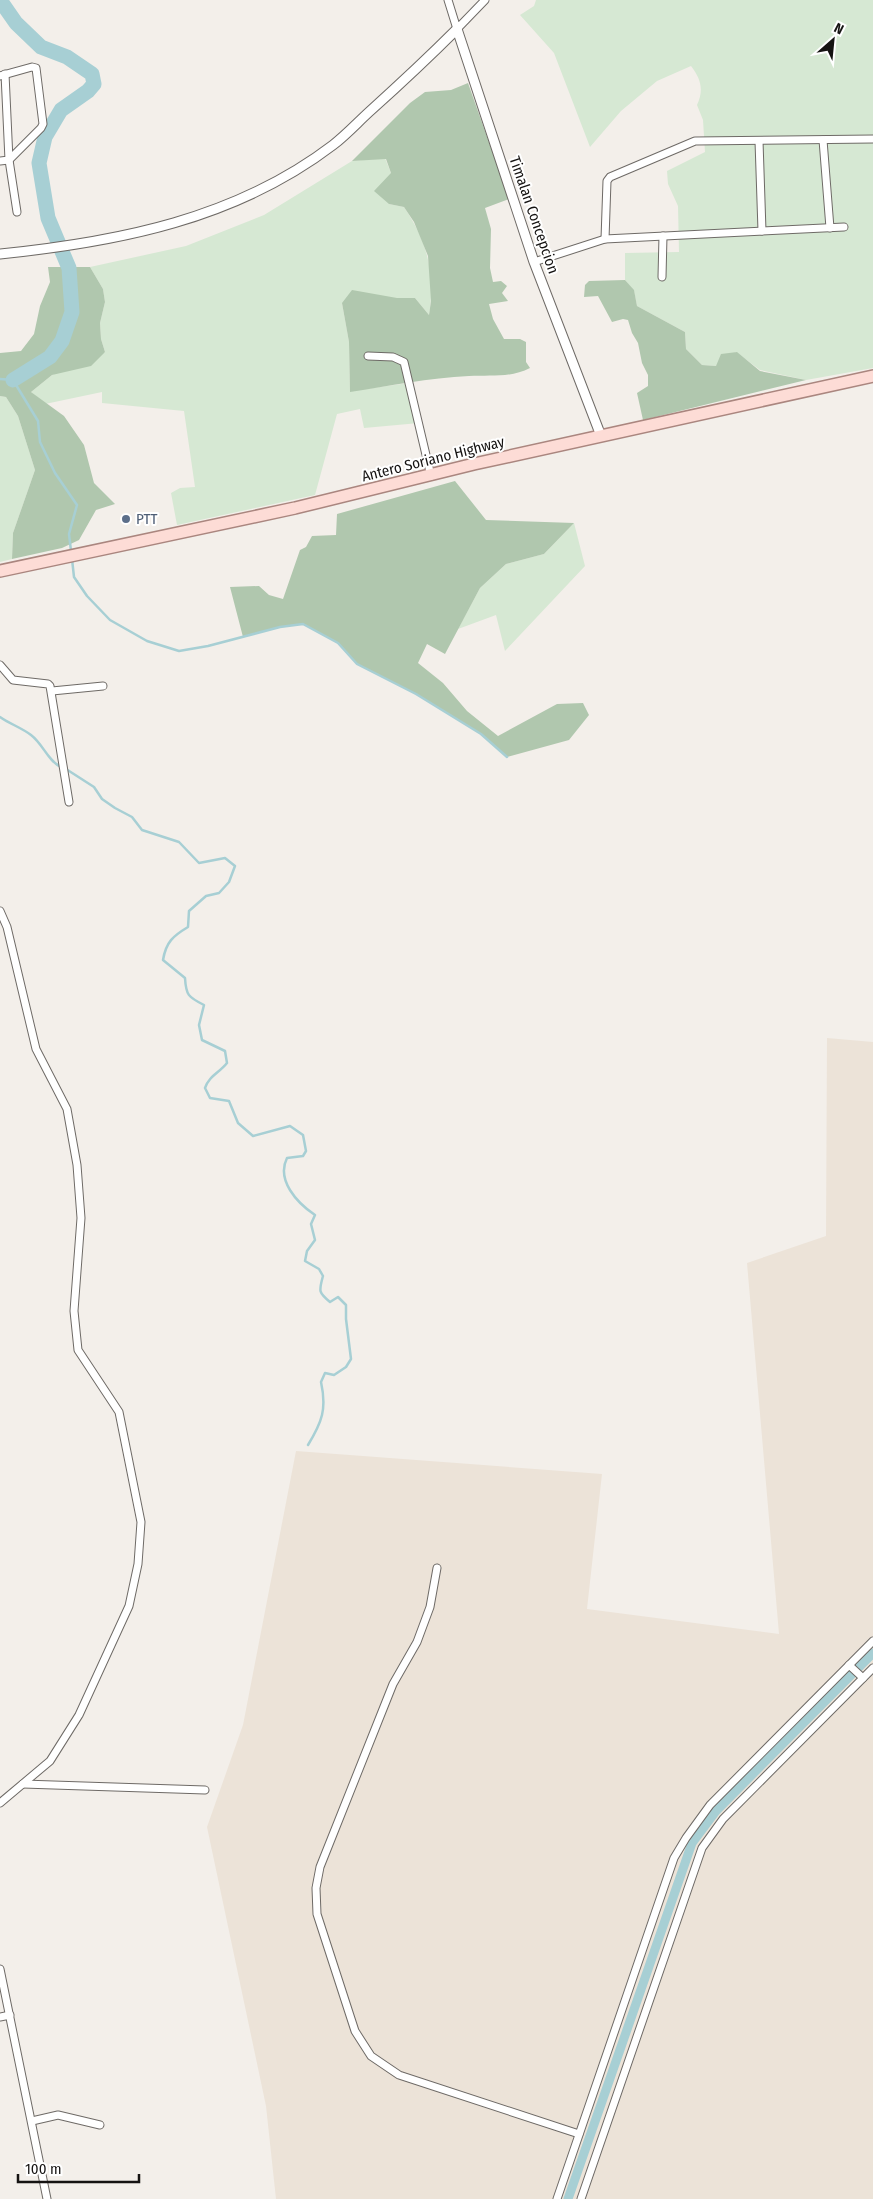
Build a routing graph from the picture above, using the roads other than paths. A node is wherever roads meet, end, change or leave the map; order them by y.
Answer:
1 (448, 0) edge
2 (485, 0) edge
3 (457, 29) junction
4 (3, 75) edge
5 (873, 139) edge
6 (823, 140) junction
7 (759, 141) junction
8 (9, 160) junction
9 (0, 161) edge
10 (17, 212) dead end
11 (844, 227) dead end
12 (830, 228) junction
13 (762, 232) junction
14 (663, 236) junction
15 (605, 239) junction
16 (0, 254) edge
17 (534, 262) junction
18 (662, 277) dead end
19 (368, 356) dead end
20 (873, 376) edge
21 (601, 436) junction
22 (431, 476) junction
23 (0, 571) edge
24 (0, 665) edge
25 (103, 686) dead end
26 (52, 690) junction
27 (69, 802) dead end
28 (0, 911) edge
29 (437, 1568) dead end
30 (873, 1641) edge
31 (849, 1665) junction
32 (873, 1668) edge
33 (863, 1678) junction
34 (23, 1784) junction
35 (205, 1790) dead end
36 (0, 1803) edge
37 (0, 1969) edge
38 (1, 1982) edge
39 (10, 2015) junction
40 (0, 2017) edge
41 (32, 2121) junction
42 (100, 2125) dead end
43 (579, 2134) junction
44 (47, 2199) edge
45 (557, 2199) edge
46 (581, 2199) edge

1 - 3 street, Timalan Concepcion
2 - 3 street
3 - 16 street
3 - 17 street, Timalan Concepcion
4 - 8 street
4 - 8 street
5 - 6 street
6 - 7 street
6 - 12 street
7 - 13 street
7 - 15 street
8 - 9 street
8 - 10 street
11 - 12 street
12 - 13 street
13 - 14 street
14 - 15 street
14 - 18 street
15 - 17 street
17 - 21 street, Timalan Concepcion
19 - 22 street
20 - 21 main road, Antero Soriano Highway
21 - 22 main road, Antero Soriano Highway
22 - 23 main road, Antero Soriano Highway
24 - 26 street
25 - 26 street
26 - 27 street
28 - 34 street
29 - 43 street
30 - 31 street
31 - 33 street
31 - 43 street
32 - 33 street
33 - 46 street
34 - 35 street
34 - 36 street
37 - 38 street
38 - 39 street
39 - 40 street
39 - 41 street
41 - 42 street
41 - 44 street
43 - 45 street

